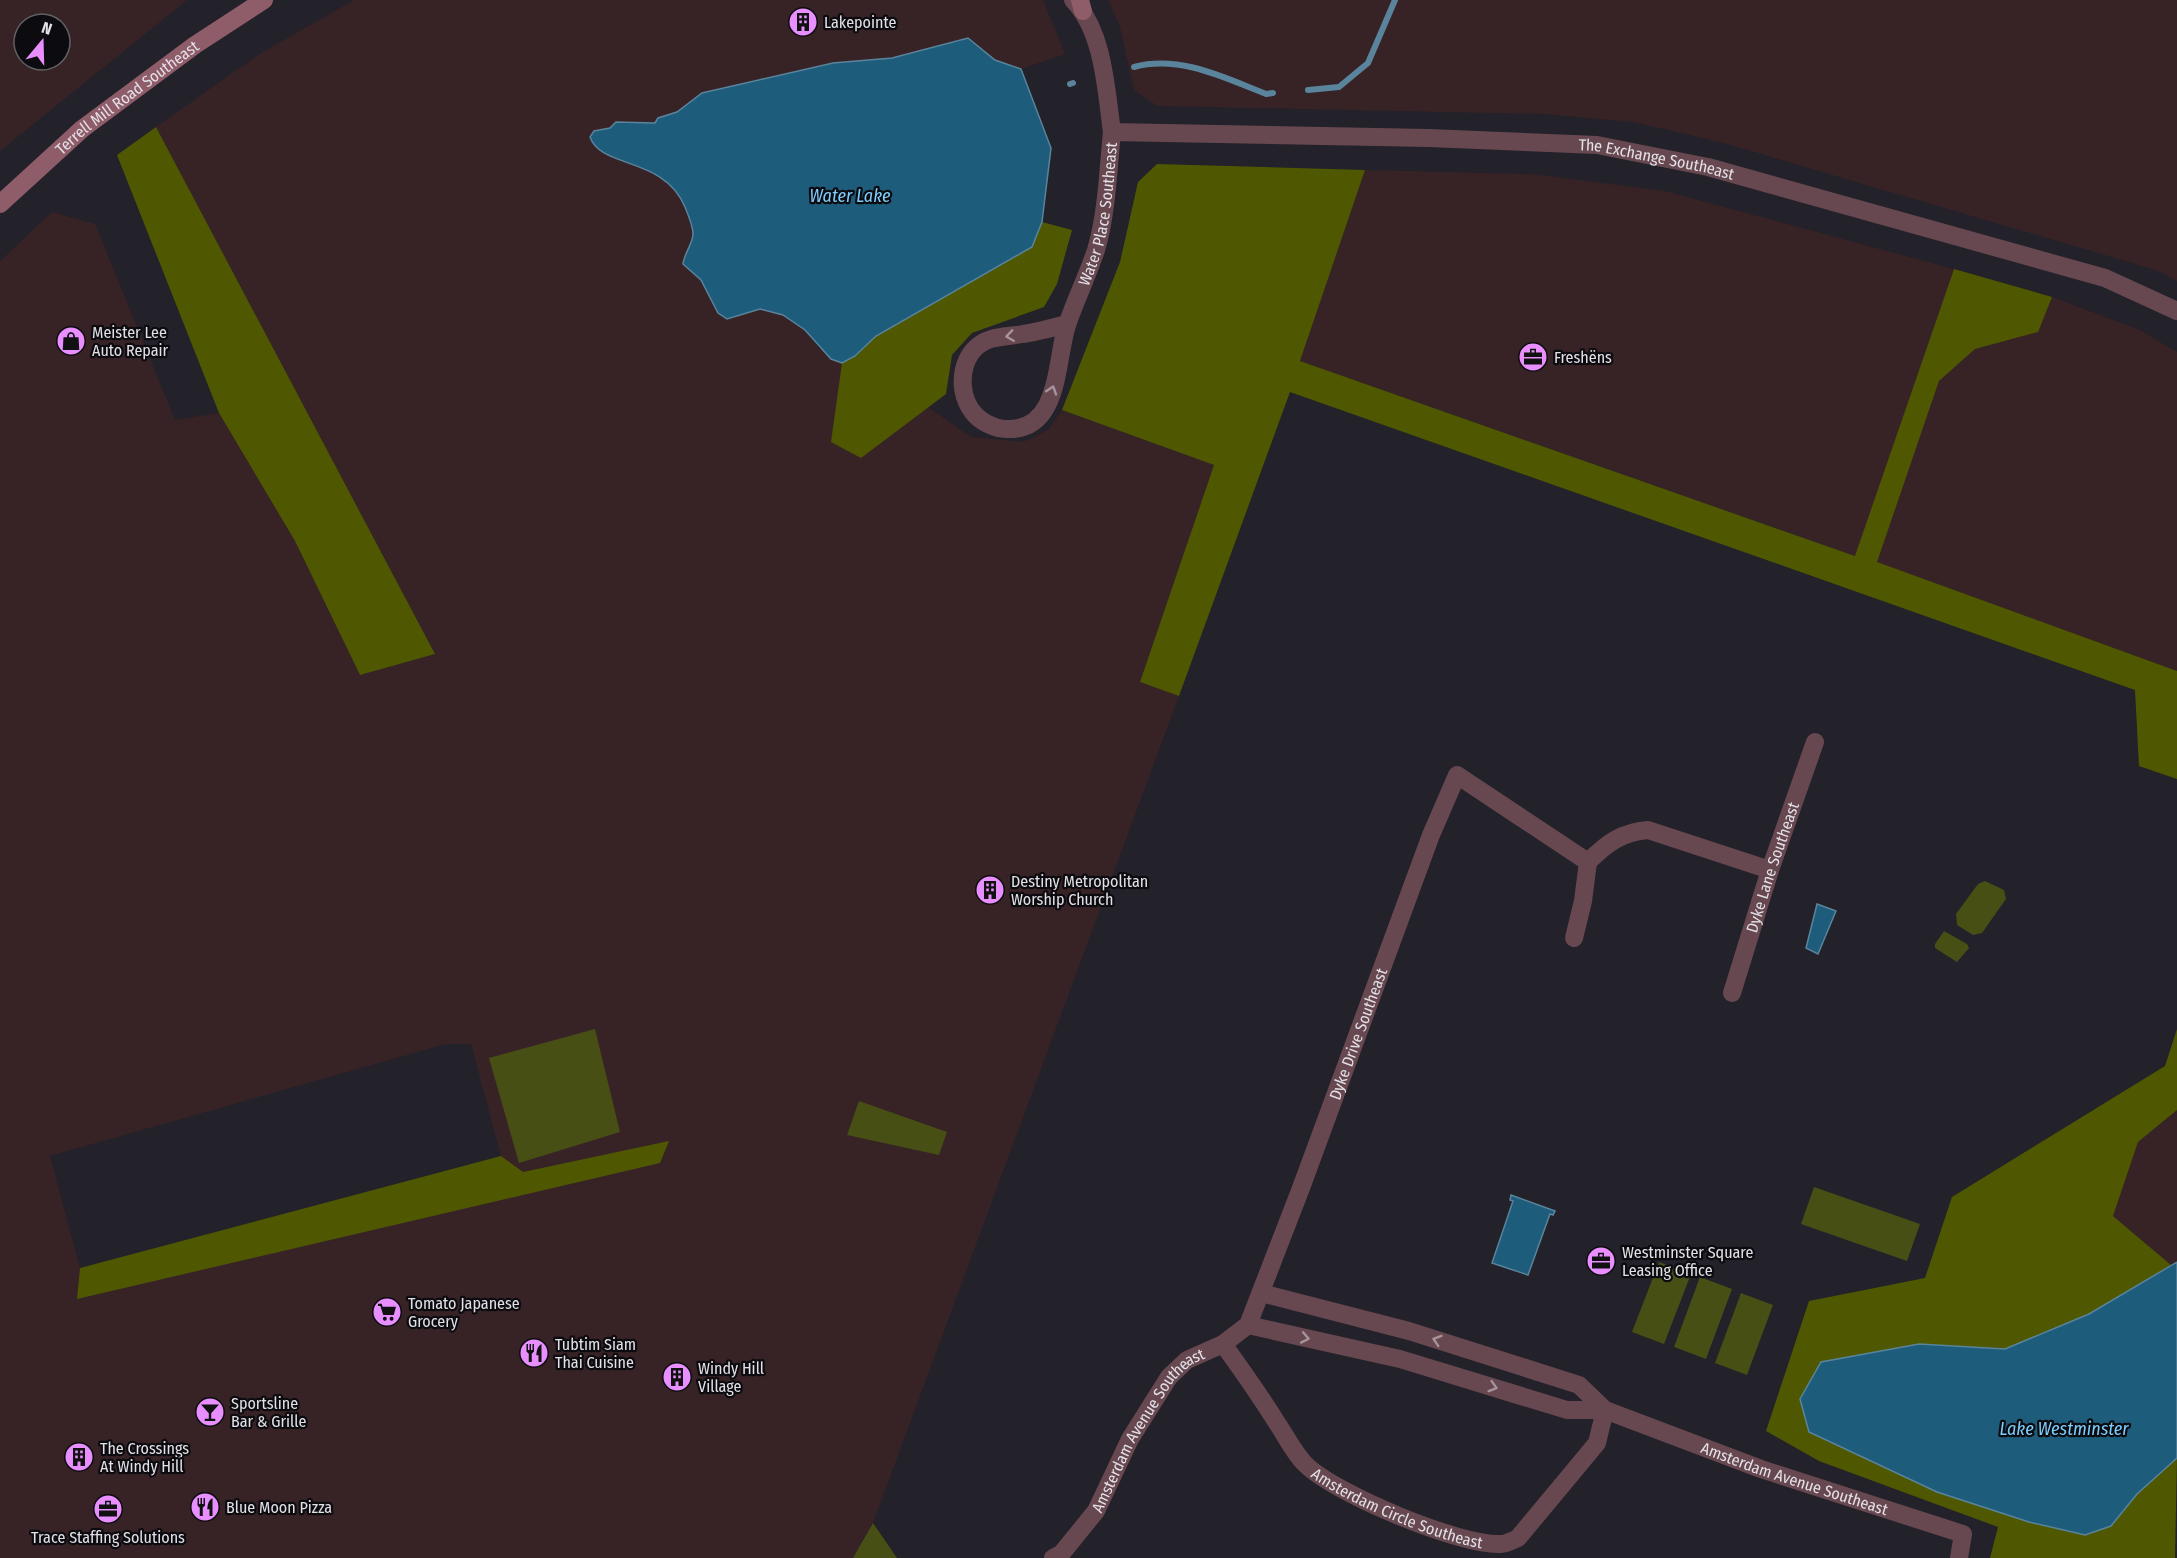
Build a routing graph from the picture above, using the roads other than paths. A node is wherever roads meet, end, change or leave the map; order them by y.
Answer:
1 (264, 0) edge
2 (1079, 4) edge
3 (1112, 132) junction
4 (0, 204) edge
5 (2177, 311) edge
6 (1067, 324) junction
7 (1815, 742) dead end
8 (1588, 862) junction
9 (1770, 870) junction
10 (1574, 938) dead end
11 (1732, 993) dead end
12 (1262, 1293) junction
13 (1248, 1325) junction
14 (1223, 1344) junction
15 (1605, 1410) junction
16 (1059, 1556) edge
17 (1959, 1558) edge

1 - 4 main road, Terrell Mill Road Southeast
2 - 3 street, Water Place Southeast
3 - 5 street, The Exchange Southeast
3 - 6 street, Water Place Southeast
6 -> 6 street, Water Place Southeast
7 - 9 street, Dyke Lane Southeast
8 - 9 street
8 - 10 street
8 - 12 street, Dyke Drive Southeast
9 - 11 street, Dyke Lane Southeast
12 - 13 street, Amsterdam Avenue Southeast
15 -> 12 street, Amsterdam Avenue Southeast
13 - 14 street, Amsterdam Avenue Southeast
13 -> 15 street, Amsterdam Avenue Southeast
14 - 15 street, Amsterdam Circle Southeast
14 - 16 street, Amsterdam Avenue Southeast
15 - 17 street, Amsterdam Avenue Southeast

